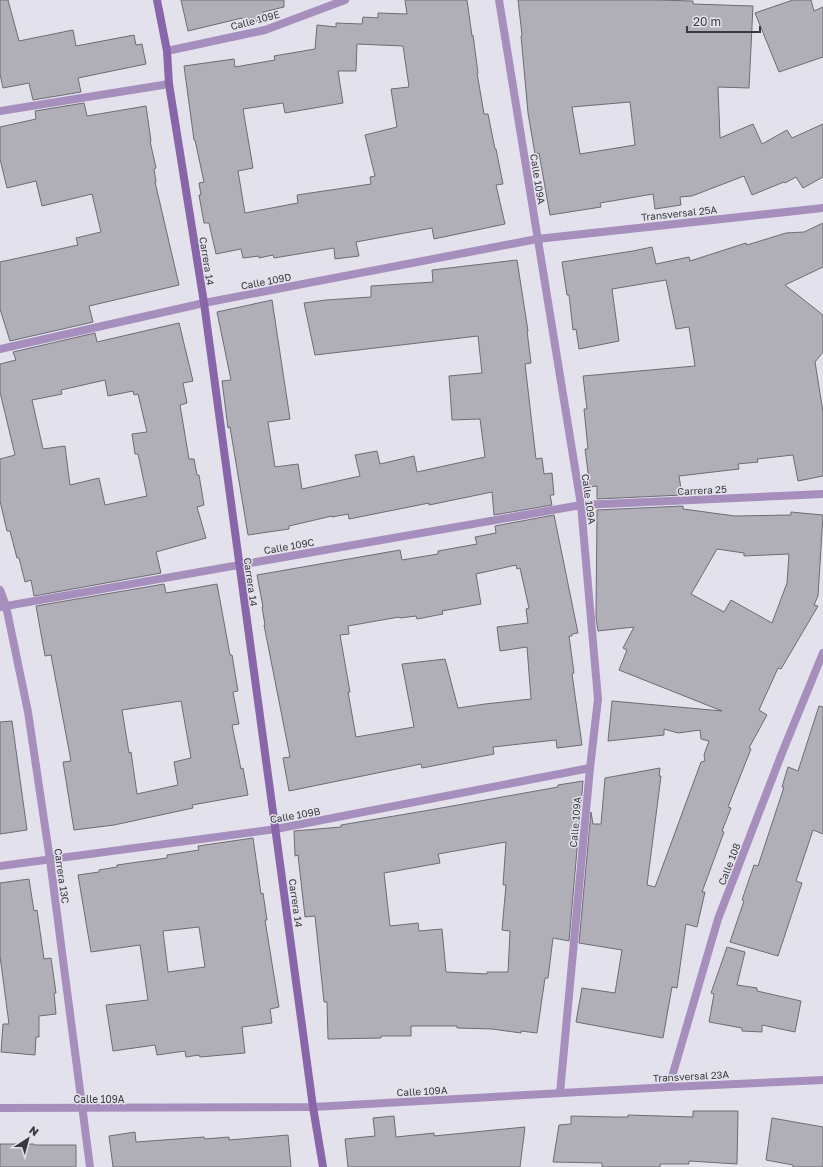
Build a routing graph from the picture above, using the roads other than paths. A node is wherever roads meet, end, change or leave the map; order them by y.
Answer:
1 (157, 0) edge
2 (345, 0) edge
3 (498, 0) edge
4 (167, 51) junction
5 (169, 84) junction
6 (0, 111) edge
7 (823, 208) edge
8 (537, 239) junction
9 (204, 303) junction
10 (0, 349) edge
11 (823, 494) edge
12 (581, 505) junction
13 (238, 565) junction
14 (0, 590) edge
15 (3, 607) edge
16 (823, 653) edge
17 (590, 768) junction
18 (276, 829) junction
19 (50, 860) junction
20 (0, 866) edge
21 (823, 1080) edge
22 (669, 1087) junction
23 (560, 1093) junction
24 (0, 1108) edge
25 (313, 1108) junction
26 (83, 1109) junction
27 (90, 1167) edge
28 (323, 1167) edge

1 - 4 street, Carrera 14
2 - 4 street, Calle 109E
3 - 8 street, Calle 109A
4 - 5 street, Carrera 14
5 - 6 street
5 - 9 street, Carrera 14
7 - 8 street, Transversal 25A
8 - 9 street, Calle 109D
8 - 12 street, Calle 109A
9 - 10 street, Calle 109D
9 - 13 street, Carrera 14
11 - 12 street, Carrera 25
12 - 13 street, Calle 109C
12 - 17 street, Calle 109A
13 - 15 street, Calle 109C
13 - 18 street, Carrera 14
14 - 15 street, Carrera 13C
15 - 19 street, Carrera 13C
16 - 22 street, Calle 108
17 - 18 street, Calle 109B
17 - 23 street, Calle 109A
18 - 19 street, Calle 109B
18 - 25 street, Carrera 14
19 - 20 street, Calle 109B
19 - 26 street, Carrera 13C
21 - 22 street, Transversal 23A
22 - 23 street, Transversal 23A
23 - 25 street, Calle 109A
24 - 26 street, Calle 109A
25 - 26 street, Calle 109A
25 - 28 street, Carrera 14
26 - 27 street, Carrera 13C

